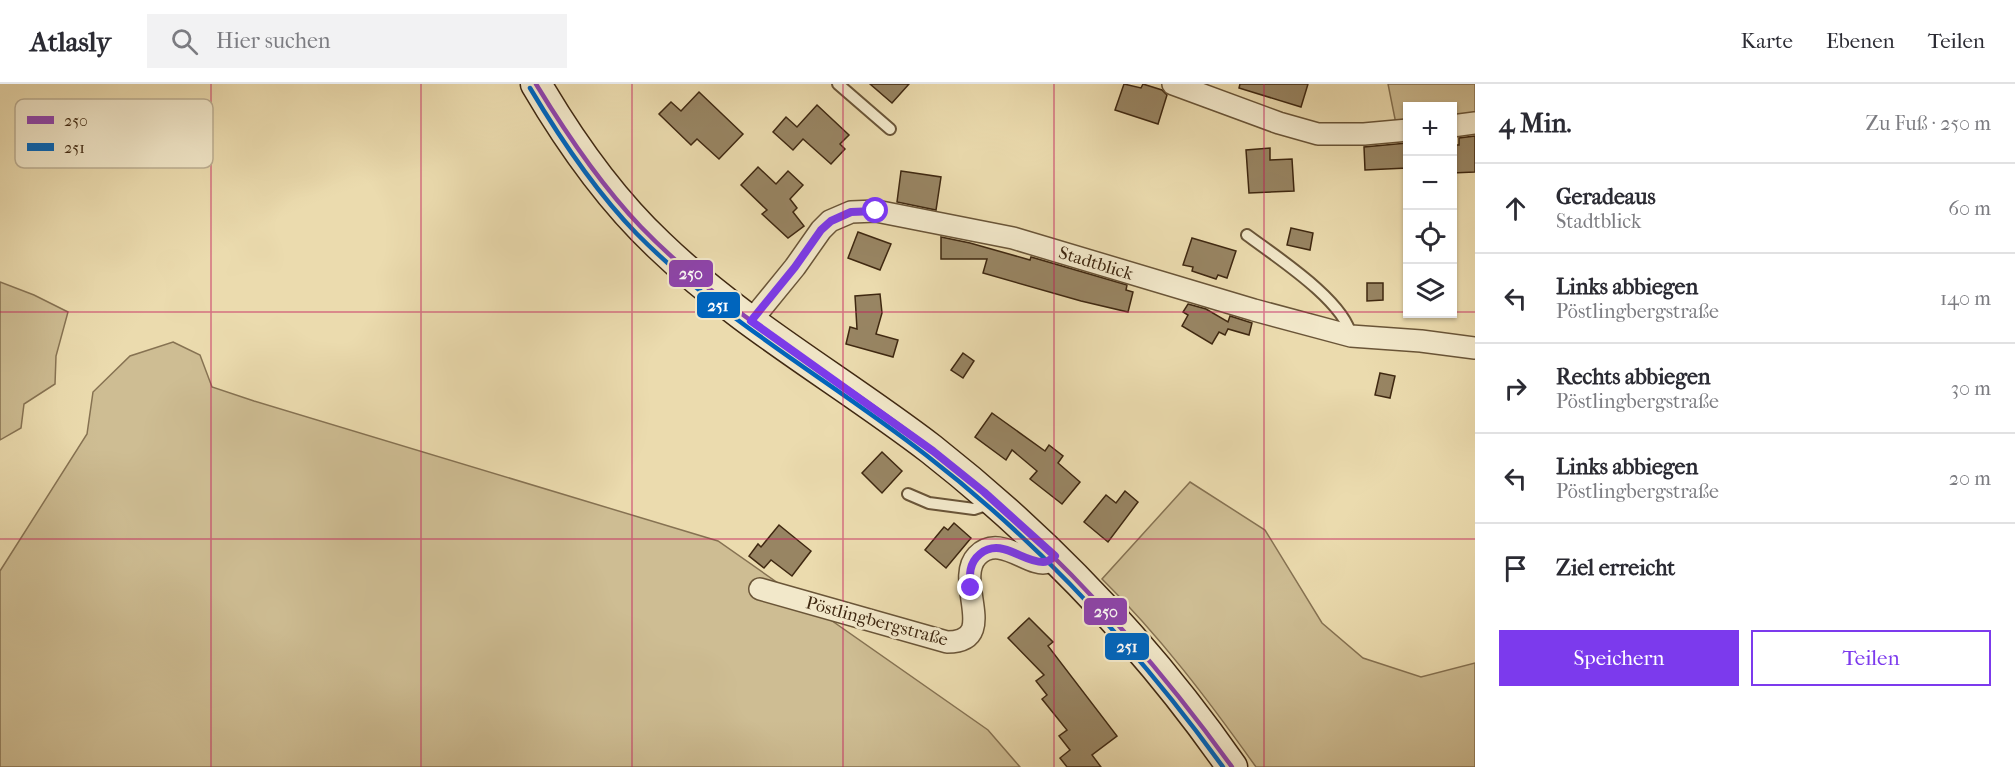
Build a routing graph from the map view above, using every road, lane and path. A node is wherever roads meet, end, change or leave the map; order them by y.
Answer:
1 (536, 84) edge
2 (838, 84) edge
3 (1173, 84) edge
4 (1475, 123) edge
5 (1457, 125) edge
6 (890, 129) dead end
7 (1403, 130) edge
8 (1247, 235) dead end
9 (755, 317) junction
10 (1351, 336) junction
11 (1475, 348) edge
12 (908, 494) dead end
13 (994, 502) junction
14 (1055, 556) junction
15 (760, 589) dead end
16 (1232, 767) edge

1 - 9 main road
2 - 6 lane
3 - 7 street
4 - 5 street
8 - 10 lane
9 - 10 street, Stadtblick
9 - 13 main road
10 - 11 street, Stadtblick
12 - 13 lane
13 - 14 main road
14 - 15 street, Pöstlingbergstraße
14 - 16 main road

